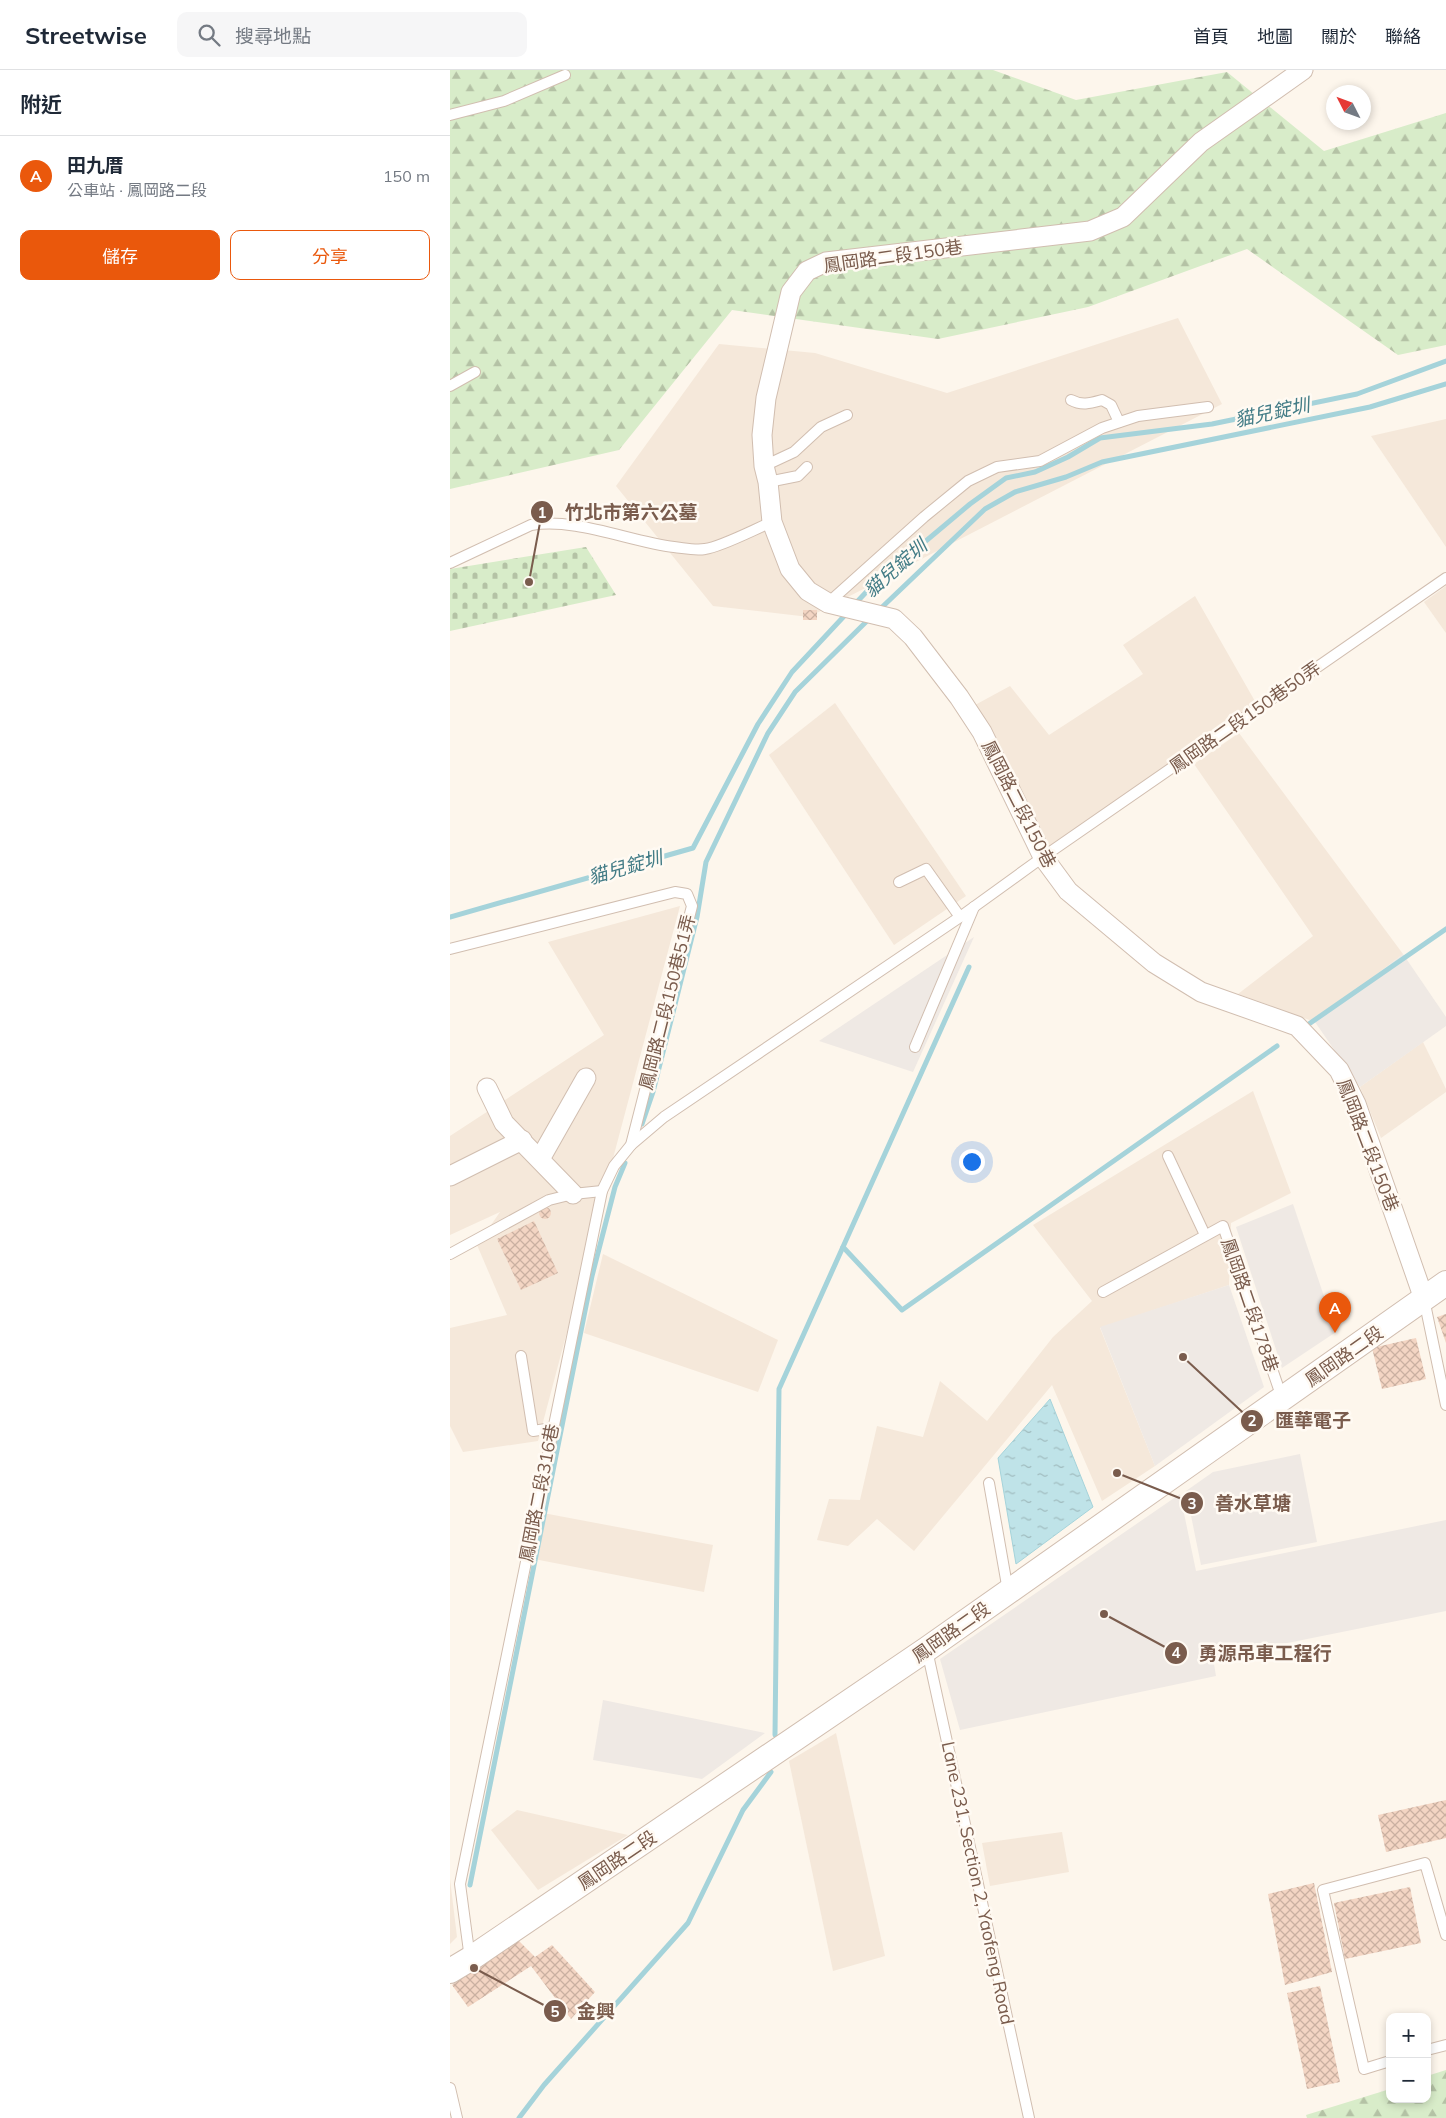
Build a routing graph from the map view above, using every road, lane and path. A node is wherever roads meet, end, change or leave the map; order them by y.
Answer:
1 (1304, 70) edge
2 (565, 75) dead end
3 (450, 115) edge
4 (475, 372) dead end
5 (450, 386) edge
6 (1071, 400) dead end
7 (1208, 406) dead end
8 (847, 415) dead end
9 (1119, 422) junction
10 (807, 467) dead end
11 (766, 474) junction
12 (772, 522) junction
13 (450, 563) edge
14 (1446, 578) edge
15 (837, 605) junction
16 (1043, 857) junction
17 (899, 882) dead end
18 (975, 906) junction
19 (960, 917) junction
20 (450, 949) edge
21 (915, 1047) dead end
22 (586, 1078) dead end
23 (487, 1088) dead end
24 (522, 1140) junction
25 (631, 1145) junction
26 (1168, 1156) dead end
27 (540, 1159) junction
28 (450, 1176) edge
29 (602, 1191) junction
30 (573, 1194) junction
31 (1205, 1235) junction
32 (450, 1254) edge
33 (1446, 1283) edge
34 (1103, 1292) dead end
35 (1424, 1299) junction
36 (521, 1356) dead end
37 (1282, 1399) junction
38 (1446, 1405) edge
39 (552, 1428) junction
40 (989, 1483) dead end
41 (1008, 1592) junction
42 (927, 1649) junction
43 (1446, 1935) edge
44 (470, 1959) junction
45 (450, 1970) edge
46 (1446, 2045) edge
47 (1431, 2049) edge
48 (1386, 2062) edge
49 (450, 2088) edge
50 (457, 2118) edge
51 (1029, 2118) edge

1 - 11 street, 鳳岡路二段150巷
2 - 3 lane
4 - 5 lane
6 - 9 lane
7 - 9 lane
8 - 11 lane
9 - 15 lane
10 - 11 lane
11 - 12 street, 鳳岡路二段150巷
12 - 13 lane
12 - 15 street, 鳳岡路二段150巷
14 - 16 lane, 鳳岡路二段150巷50弄
15 - 16 street, 鳳岡路二段150巷
16 - 18 lane, 鳳岡路二段150巷51弄
16 - 35 street, 鳳岡路二段150巷
17 - 19 lane
18 - 19 lane, 鳳岡路二段150巷51弄
18 - 21 lane
19 - 25 lane, 鳳岡路二段150巷51弄
20 - 25 lane, 鳳岡路二段150巷51弄
22 - 27 street
23 - 24 street
24 - 27 street
24 - 28 street
25 - 29 lane, 鳳岡路二段150巷51弄
26 - 31 lane
27 - 30 street
29 - 30 lane
29 - 39 lane, 鳳岡路二段316巷
30 - 32 lane
31 - 34 lane, 鳳岡路二段178巷
31 - 37 lane, 鳳岡路二段178巷
33 - 35 street, 鳳岡路二段
35 - 37 street, 鳳岡路二段
35 - 38 lane
36 - 39 lane
37 - 41 street, 鳳岡路二段
39 - 44 lane, 鳳岡路二段316巷
40 - 41 lane
41 - 42 street, 鳳岡路二段
42 - 44 street, 鳳岡路二段
42 - 51 lane, Lane 231, Section 2, Yaofeng Road
43 - 48 lane
44 - 45 street, 鳳岡路二段
46 - 47 lane
49 - 50 lane

